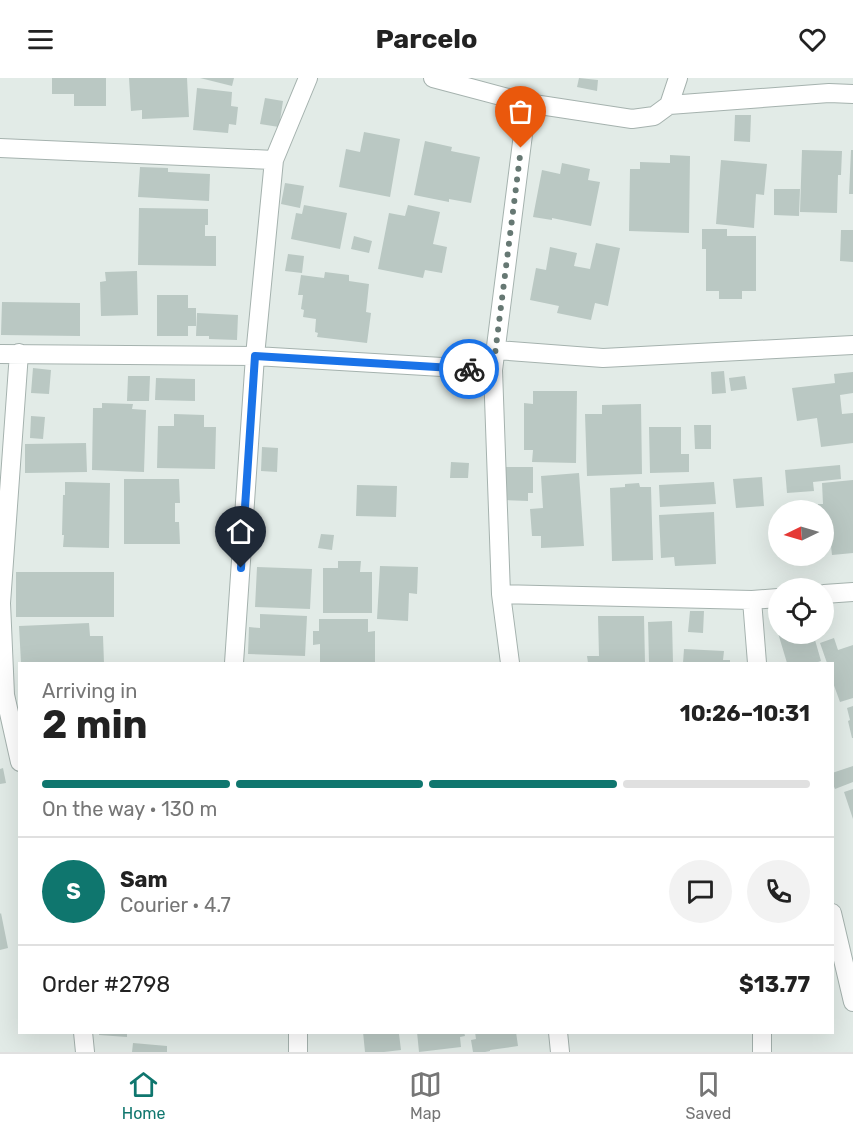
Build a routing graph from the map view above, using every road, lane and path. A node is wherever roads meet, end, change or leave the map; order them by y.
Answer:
1 (308, 78) edge
2 (433, 78) edge
3 (678, 78) edge
4 (853, 94) edge
5 (527, 103) junction
6 (669, 105) junction
7 (0, 148) edge
8 (274, 160) junction
9 (853, 345) edge
10 (496, 350) junction
11 (19, 353) junction
12 (0, 354) edge
13 (255, 356) junction
14 (493, 370) junction
15 (853, 592) edge
16 (834, 593) edge
17 (501, 594) junction
18 (768, 599) edge
19 (752, 600) junction
20 (234, 662) edge
21 (510, 662) edge
22 (758, 662) edge
23 (18, 753) edge
24 (834, 921) edge
25 (853, 1002) edge
26 (83, 1034) edge
27 (298, 1034) edge
28 (558, 1034) edge
29 (762, 1034) edge
30 (85, 1052) edge
31 (298, 1052) edge
32 (560, 1052) edge
33 (762, 1052) edge

1 - 8 street
2 - 5 street
3 - 6 street
4 - 6 street
5 - 6 street
5 - 10 street
7 - 8 street
8 - 13 street
9 - 10 street
10 - 14 street
11 - 12 street
11 - 13 street
11 - 23 street
13 - 14 street
13 - 20 street
14 - 17 street
15 - 16 street
17 - 19 street
17 - 21 street
18 - 19 street
19 - 22 street
24 - 25 street
26 - 30 street
27 - 31 street
28 - 32 street
29 - 33 street

